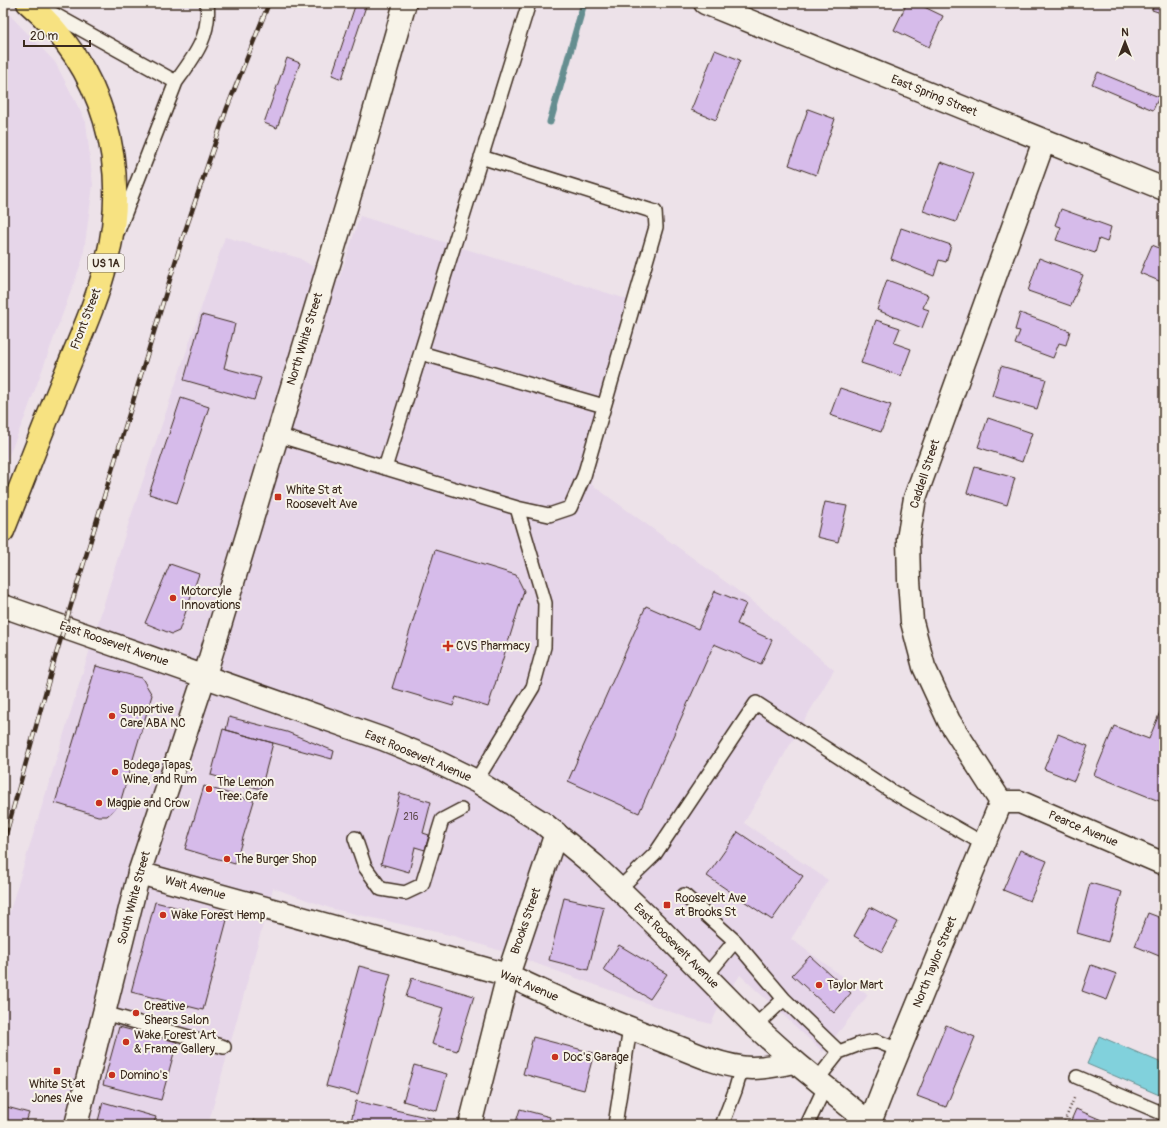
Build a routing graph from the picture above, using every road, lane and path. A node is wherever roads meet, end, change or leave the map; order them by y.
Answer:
1 (28, 3) edge
2 (34, 3) edge
3 (207, 3) edge
4 (405, 3) edge
5 (529, 3) edge
6 (716, 5) edge
7 (176, 82) junction
8 (1044, 141) junction
9 (481, 157) junction
10 (1164, 189) edge
11 (107, 261) junction
12 (421, 353) junction
13 (604, 406) junction
14 (277, 435) junction
15 (385, 468) junction
16 (517, 508) junction
17 (3, 531) edge
18 (3, 606) edge
19 (205, 676) junction
20 (476, 781) junction
21 (1001, 802) junction
22 (461, 810) dead end
23 (556, 833) junction
24 (355, 838) dead end
25 (984, 844) junction
26 (1164, 864) edge
27 (139, 873) junction
28 (619, 889) junction
29 (684, 895) dead end
30 (735, 941) junction
31 (508, 975) junction
32 (706, 976) junction
33 (784, 999) junction
34 (104, 1013) junction
35 (755, 1026) junction
36 (630, 1028) junction
37 (224, 1047) dead end
38 (899, 1050) junction
39 (839, 1052) junction
40 (795, 1062) junction
41 (742, 1067) junction
42 (1080, 1078) joint
43 (821, 1083) junction
44 (1164, 1114) edge
45 (76, 1125) edge
46 (470, 1125) edge
47 (615, 1125) edge
48 (722, 1125) edge
49 (807, 1125) edge
50 (870, 1125) edge
51 (1063, 1125) edge

1 - 11 main road, Front Street / US 1A
2 - 7 lane
3 - 7 lane
4 - 14 street, North White Street
5 - 9 lane
6 - 8 street, East Spring Street
7 - 11 lane
8 - 10 street, East Spring Street
8 - 21 street, Caddell Street
9 - 12 lane
9 - 13 lane
11 - 17 main road, Front Street / US 1A
12 - 13 lane
12 - 15 lane
13 - 16 lane
14 - 15 lane
14 - 19 street, North White Street
15 - 16 lane
16 - 20 lane
18 - 19 street, East Roosevelt Avenue
19 - 20 street, East Roosevelt Avenue
19 - 27 street, South White Street
20 - 23 street, East Roosevelt Avenue
21 - 25 street, North Taylor Street
21 - 26 street, Pearce Avenue
22 - 24 lane
23 - 28 street, East Roosevelt Avenue
23 - 31 street, Brooks Street
25 - 28 lane
25 - 38 street, North Taylor Street
27 - 31 street, Wait Avenue
27 - 34 street, South White Street
28 - 32 street, East Roosevelt Avenue
29 - 30 lane
30 - 32 lane
30 - 33 lane
31 - 36 street, Wait Avenue
31 - 46 street, Brooks Street
32 - 35 street, East Roosevelt Avenue
33 - 35 lane
33 - 39 lane
34 - 37 lane
34 - 45 street, South White Street
35 - 40 street, East Roosevelt Avenue
36 - 41 street, Wait Avenue
36 - 47 lane
38 - 39 lane
38 - 50 street, North Taylor Street
39 - 43 lane
40 - 41 street, Wait Avenue
40 - 43 street
41 - 48 lane
42 - 44 lane
42 - 51 path
43 - 49 lane
43 - 50 street

